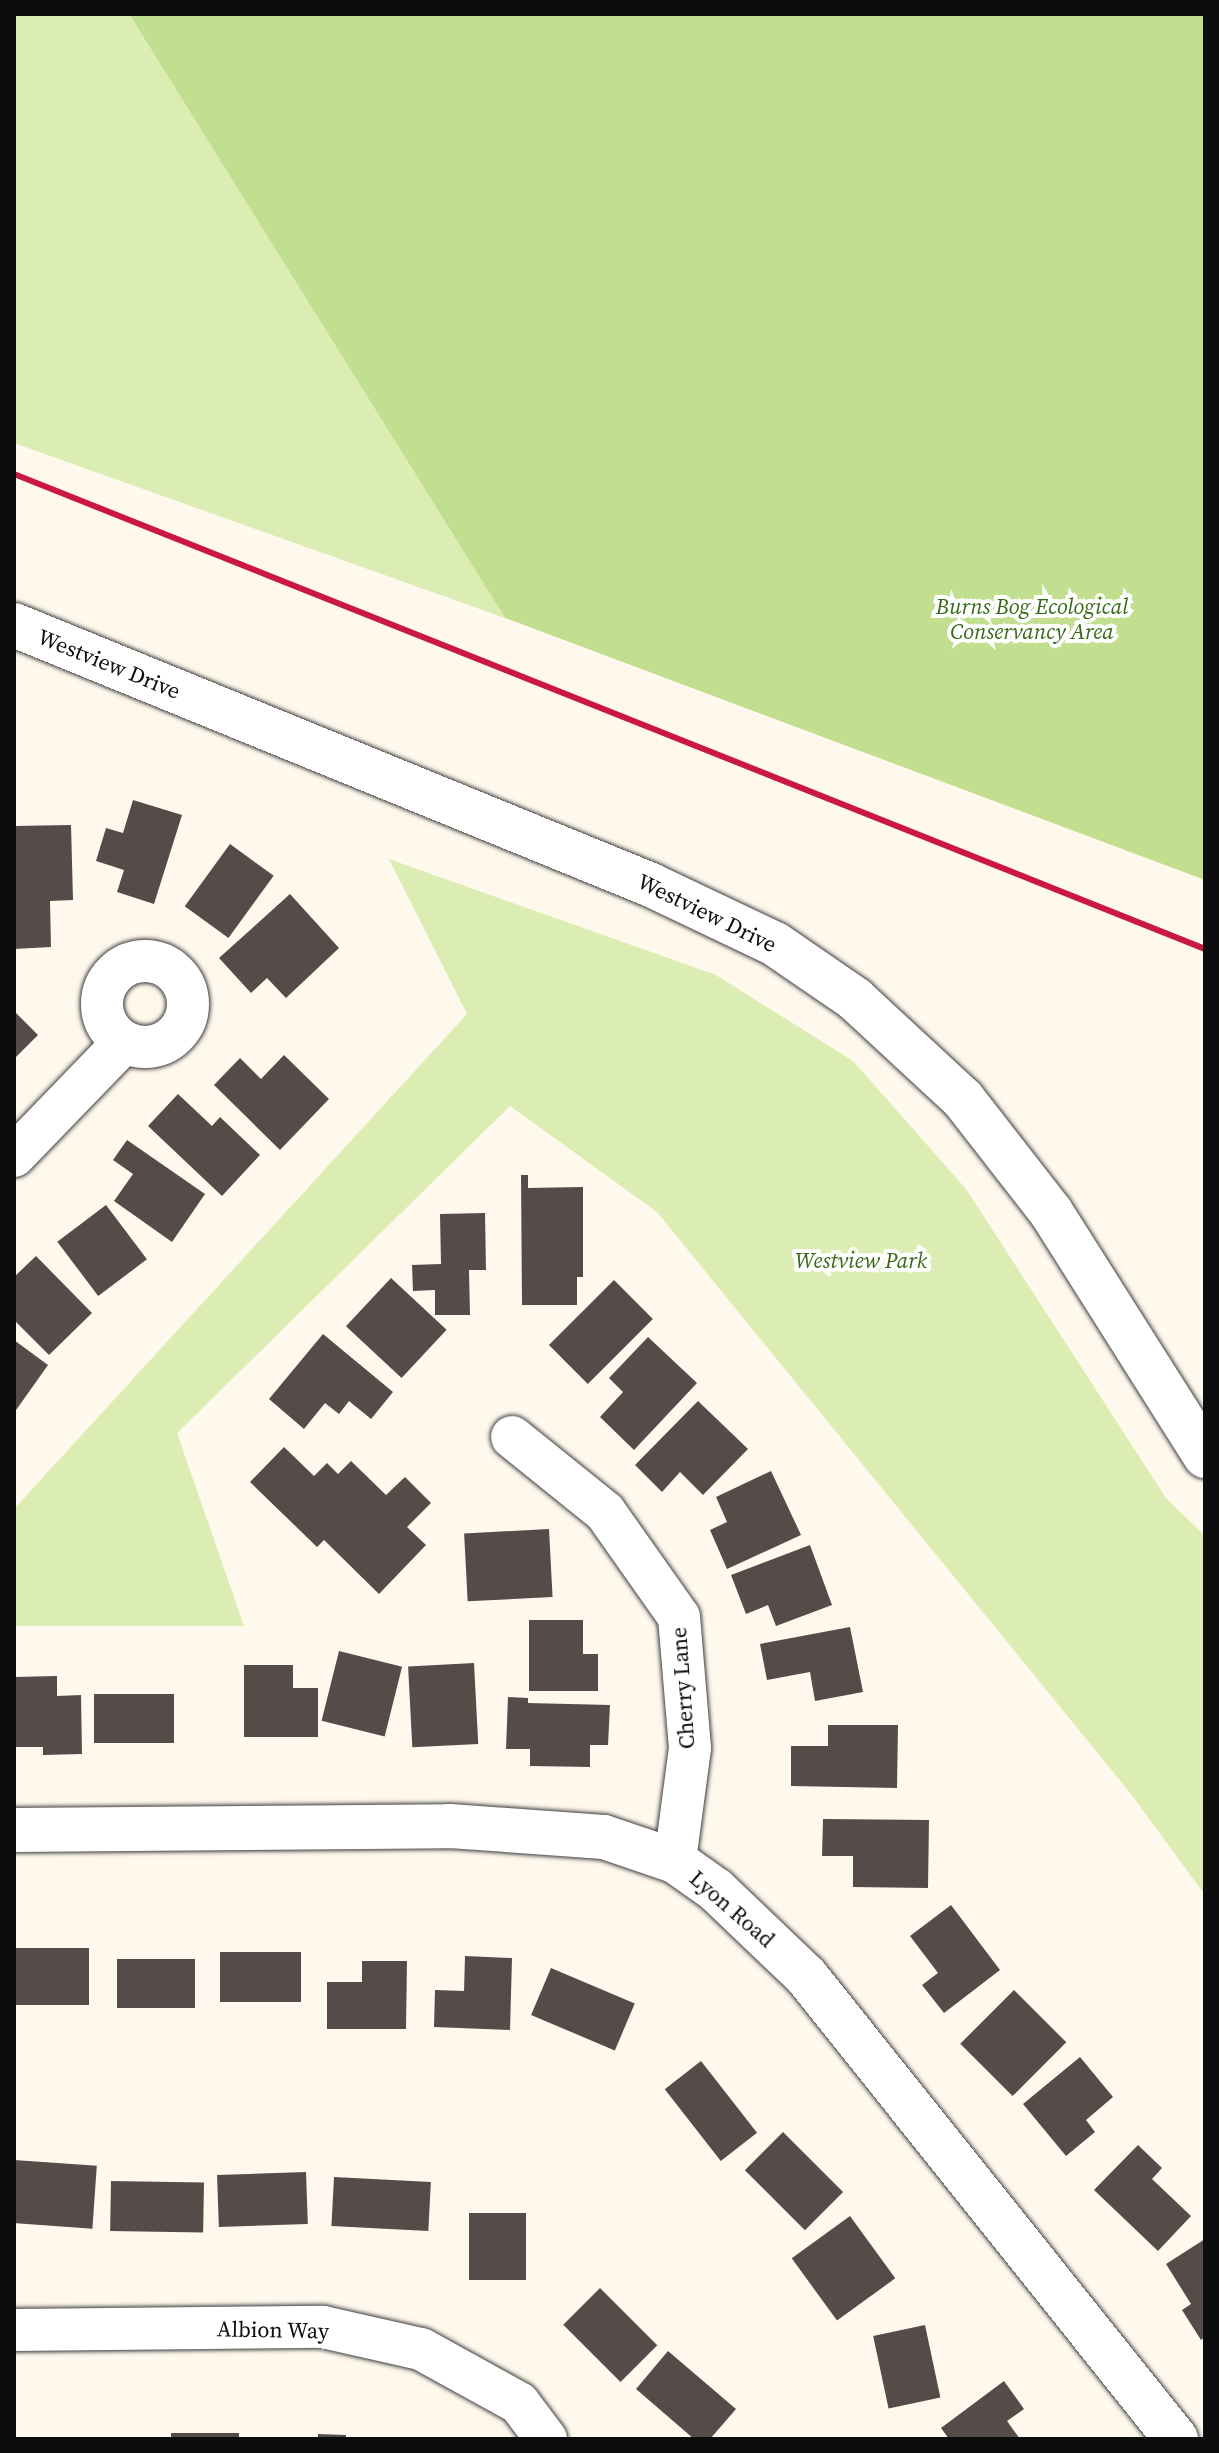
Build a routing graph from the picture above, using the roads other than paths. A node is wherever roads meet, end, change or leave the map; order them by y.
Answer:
1 (14, 625) edge
2 (124, 1042) dead end
3 (14, 1156) edge
4 (512, 1437) dead end
5 (1205, 1456) edge
6 (14, 1830) edge
7 (675, 1861) junction
8 (14, 2330) edge
9 (546, 2439) edge
10 (1176, 2439) edge

1 - 5 street, Westview Drive
2 - 3 street
4 - 7 street, Cherry Lane
6 - 7 street, Lyon Road
7 - 10 street, Lyon Road
8 - 9 street, Albion Way

